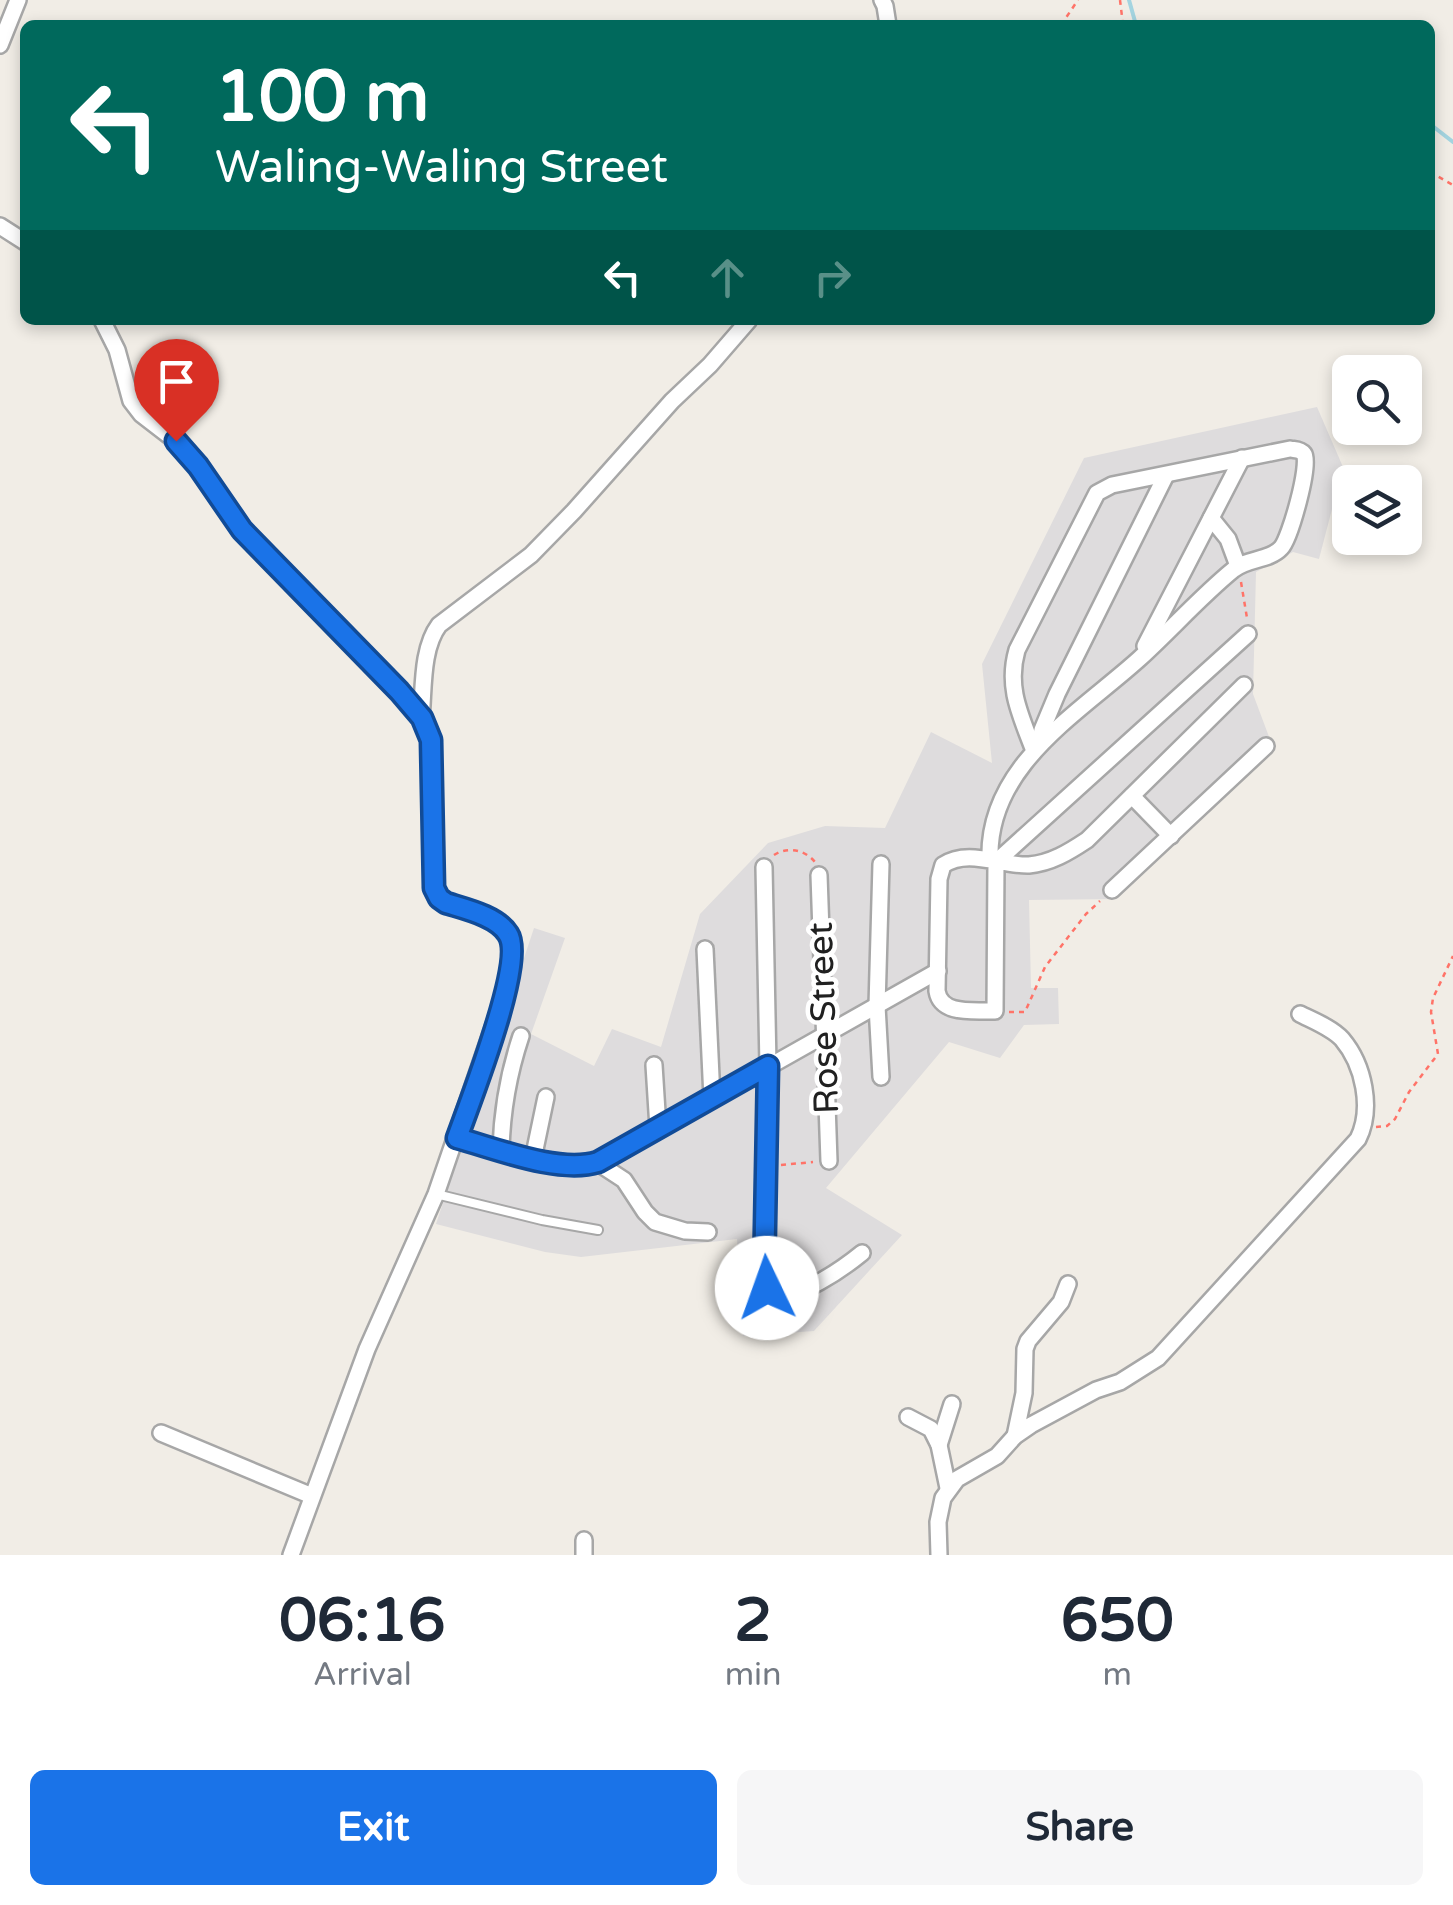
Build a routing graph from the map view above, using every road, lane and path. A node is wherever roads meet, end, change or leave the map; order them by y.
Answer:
1 (18, 0) edge
2 (0, 45) edge
3 (105, 325) edge
4 (745, 325) edge
5 (1242, 458) junction
6 (1166, 475) junction
7 (1210, 518) junction
8 (1238, 566) junction
9 (1248, 634) dead end
10 (1139, 659) junction
11 (1244, 685) dead end
12 (422, 718) junction
13 (1266, 746) dead end
14 (1037, 748) junction
15 (1132, 796) junction
16 (1170, 836) junction
17 (993, 860) junction
18 (881, 864) dead end
19 (764, 868) joint
20 (819, 875) joint
21 (1112, 890) joint
22 (705, 949) dead end
23 (1453, 956) edge
24 (938, 971) junction
25 (877, 1006) junction
26 (995, 1011) junction
27 (1300, 1014) dead end
28 (521, 1036) dead end
29 (824, 1036) junction
30 (654, 1066) dead end
31 (768, 1066) junction
32 (881, 1077) dead end
33 (546, 1097) dead end
34 (712, 1098) junction
35 (1364, 1126) junction
36 (658, 1128) junction
37 (457, 1138) junction
38 (501, 1150) junction
39 (532, 1158) junction
40 (829, 1161) joint
41 (598, 1162) junction
42 (768, 1166) junction
43 (436, 1194) junction
44 (598, 1230) dead end
45 (708, 1232) dead end
46 (862, 1253) dead end
47 (1068, 1284) dead end
48 (952, 1404) dead end
49 (908, 1417) dead end
50 (162, 1432) dead end
51 (1015, 1436) junction
52 (940, 1445) junction
53 (948, 1488) junction
54 (312, 1496) junction
55 (291, 1555) edge
56 (938, 1555) edge

1 - 2 street
3 - 12 street
4 - 12 street
5 - 6 street
5 - 7 street
5 - 8 street
6 - 14 street
6 - 14 street
7 - 8 street
7 - 10 street
8 - 10 street
9 - 17 street
10 - 14 street
11 - 15 street
12 - 37 street
13 - 16 street
14 - 17 street
15 - 16 street
15 - 17 street
16 - 21 street
17 - 24 street
17 - 26 street
18 - 25 street
19 - 20 path
19 - 31 street
20 - 29 street, Rose Street
21 - 26 path
22 - 34 street
23 - 35 path
24 - 25 street
24 - 26 street
25 - 29 street
25 - 32 street
27 - 35 street
28 - 38 street
29 - 31 street
29 - 40 street, Rose Street
30 - 36 street
31 - 34 street
31 - 42 street
33 - 39 street
34 - 36 street
35 - 51 street
36 - 41 street
37 - 38 street
37 - 43 street
38 - 39 street
39 - 41 street
40 - 42 path
41 - 45 street
42 - 46 street
43 - 44 lane
43 - 54 street
47 - 51 street
48 - 52 street
49 - 52 street
50 - 54 street
51 - 53 street
52 - 53 street
53 - 56 street
54 - 55 street

